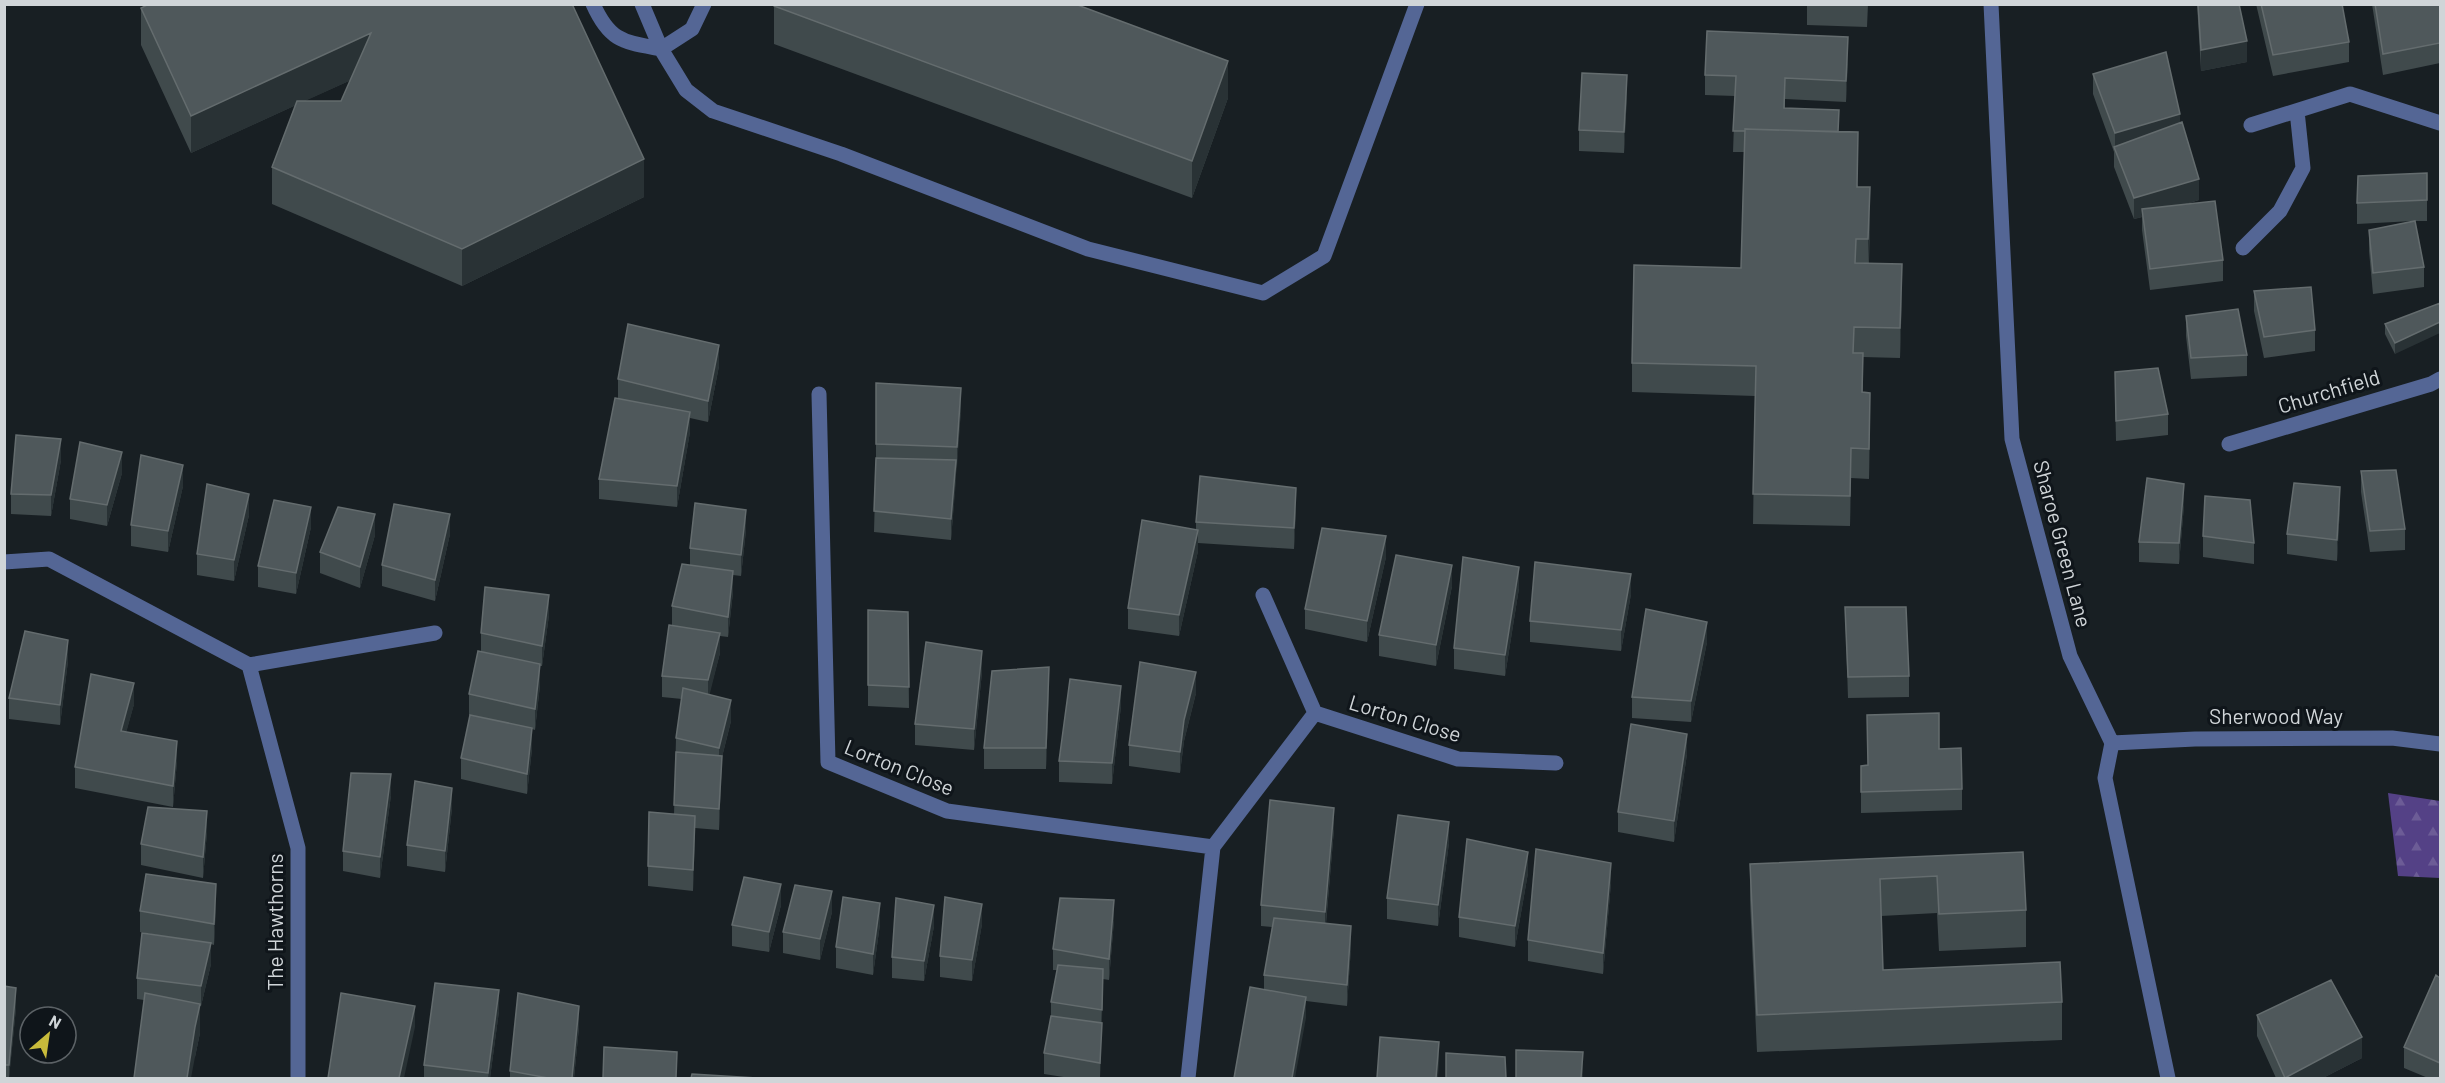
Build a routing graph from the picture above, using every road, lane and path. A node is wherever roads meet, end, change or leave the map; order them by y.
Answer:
1 (593, 4) edge
2 (642, 4) edge
3 (704, 4) edge
4 (1417, 4) edge
5 (1991, 4) edge
6 (662, 49) junction
7 (2297, 111) junction
8 (2440, 123) edge
9 (2251, 125) dead end
10 (2243, 248) dead end
11 (2440, 379) edge
12 (819, 394) dead end
13 (2229, 444) dead end
14 (4, 562) edge
15 (1263, 595) dead end
16 (435, 633) dead end
17 (249, 664) junction
18 (1315, 713) junction
19 (2112, 743) junction
20 (2440, 744) edge
21 (1556, 763) dead end
22 (1213, 847) junction
23 (298, 1078) edge
24 (1188, 1078) edge
25 (2168, 1078) edge

1 - 6 street
2 - 6 street
3 - 6 street
4 - 6 street
5 - 19 street, Sharoe Green Lane
7 - 8 street
7 - 9 street
7 - 10 street
11 - 13 street, Churchfield
12 - 22 street, Lorton Close
14 - 17 street
15 - 18 street, Lorton Close
16 - 17 street
17 - 23 street, The Hawthorns
18 - 21 street, Lorton Close
18 - 22 street, Lorton Close
19 - 20 street, Sherwood Way
19 - 25 street
22 - 24 street

